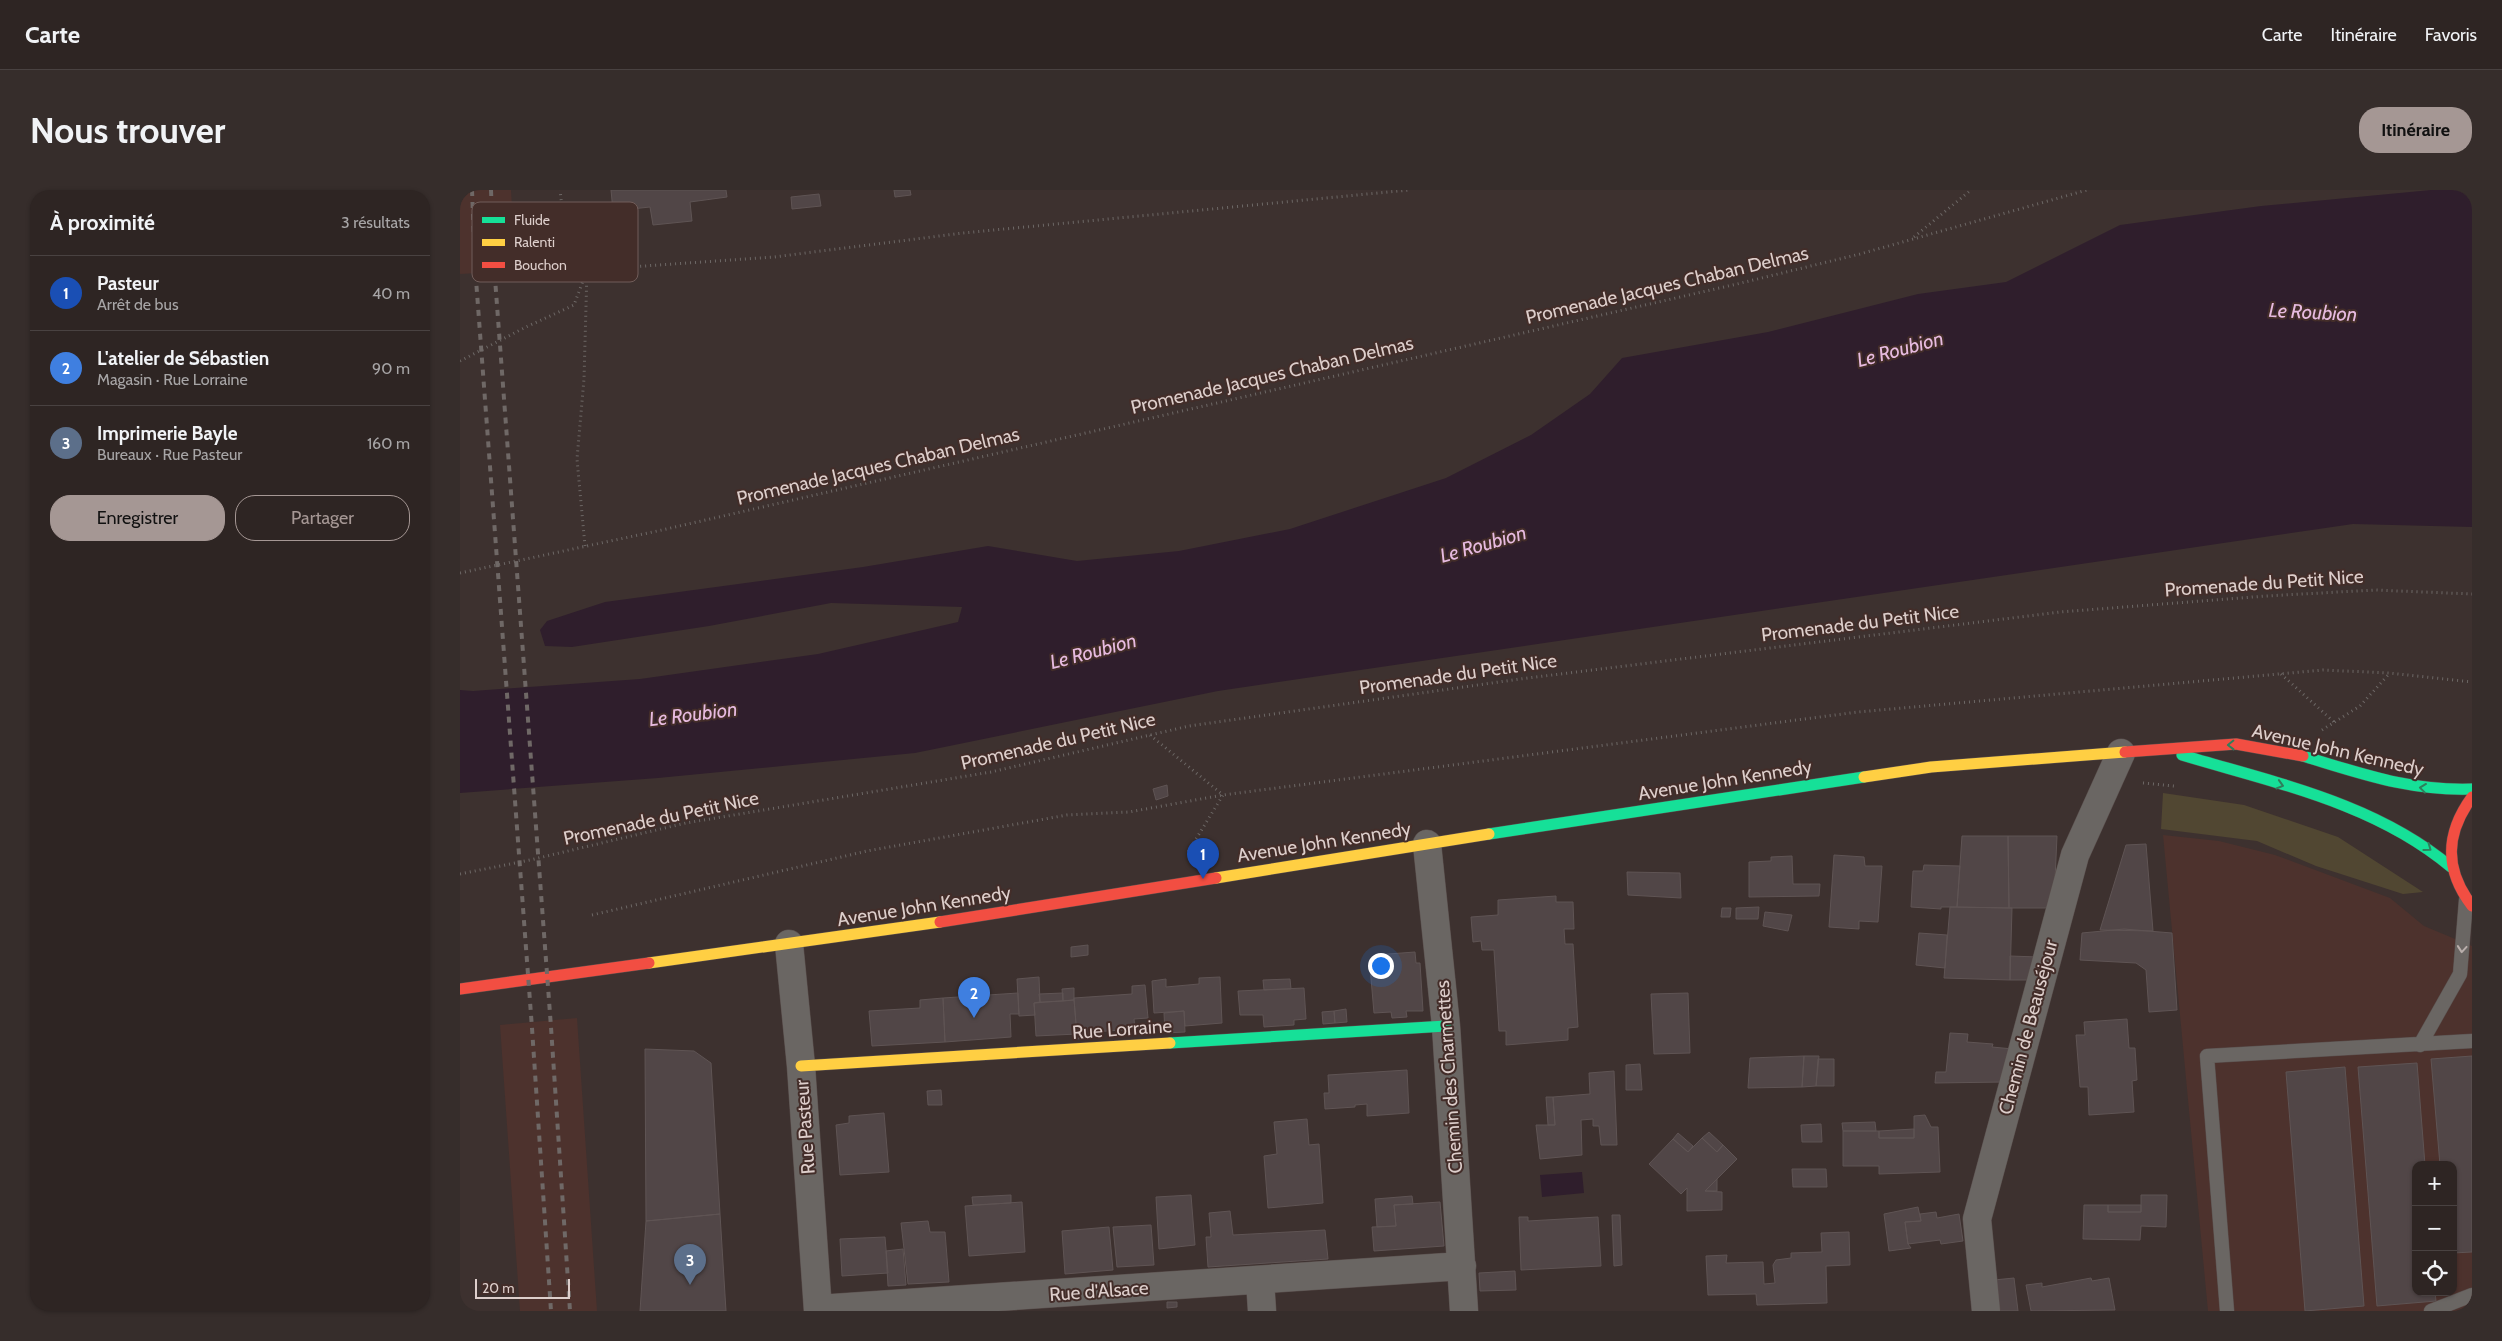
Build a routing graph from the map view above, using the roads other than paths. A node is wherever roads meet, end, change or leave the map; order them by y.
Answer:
1 (2166, 750) junction
2 (2121, 752) junction
3 (2472, 789) edge
4 (2472, 798) edge
5 (1427, 844) junction
6 (2451, 867) junction
7 (2469, 903) edge
8 (789, 944) junction
9 (460, 989) edge
10 (1446, 1026) junction
11 (2472, 1041) edge
12 (2420, 1045) junction
13 (801, 1066) junction
14 (1462, 1266) junction
15 (1260, 1280) junction
16 (2472, 1295) edge
17 (818, 1310) edge
18 (1262, 1311) edge
19 (1464, 1311) edge
20 (1986, 1311) edge
21 (2227, 1311) edge
22 (2431, 1311) edge

1 - 2 main road, Avenue John Kennedy
3 -> 1 main road, Avenue John Kennedy
1 -> 6 main road, Avenue John Kennedy
2 - 5 main road, Avenue John Kennedy
2 - 20 street, Chemin de Beauséjour
4 - 6 main road
5 - 8 main road, Avenue John Kennedy
5 - 10 street, Chemin des Charmettes
6 - 7 main road
7 -> 12 lane
8 - 9 main road, Avenue John Kennedy
8 - 13 street, Rue Pasteur
10 - 13 main road, Rue Lorraine
10 - 14 street, Chemin des Charmettes
11 - 12 lane
12 - 21 lane
13 - 17 street, Rue Pasteur
14 - 15 street, Rue d'Alsace
14 - 19 street, Chemin des Charmettes
15 - 17 street, Rue d'Alsace
15 - 18 street
16 - 22 lane

